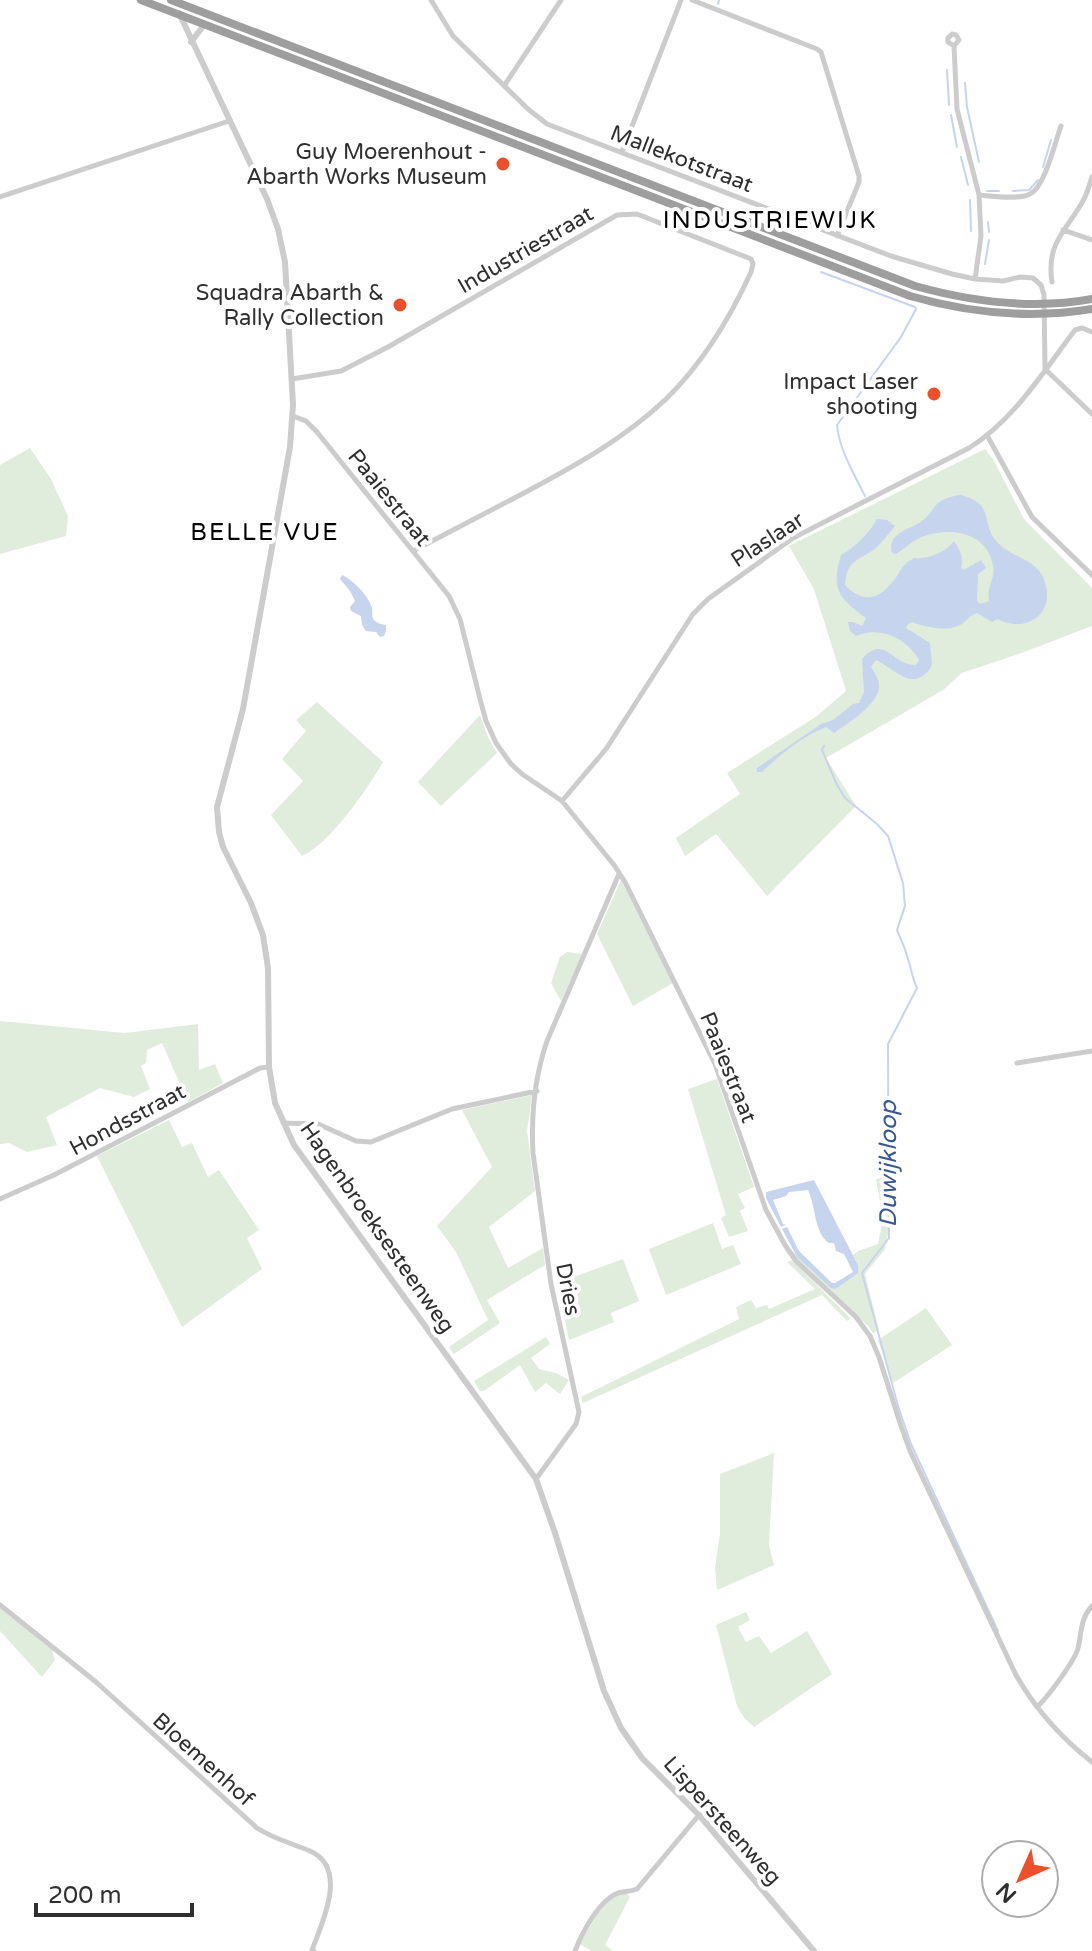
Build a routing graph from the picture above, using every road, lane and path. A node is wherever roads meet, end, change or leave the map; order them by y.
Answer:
1 (141, 0) edge
2 (431, 0) edge
3 (561, 0) edge
4 (681, 0) edge
5 (692, 0) edge
6 (173, 1) edge
7 (179, 15) junction
8 (204, 25) junction
9 (191, 42) junction
10 (954, 46) dead end
11 (504, 86) junction
12 (229, 121) junction
13 (1061, 126) dead end
14 (622, 152) junction
15 (1092, 177) edge
16 (979, 195) junction
17 (0, 197) edge
18 (1063, 230) junction
19 (837, 236) junction
20 (1092, 240) edge
21 (975, 279) junction
22 (1052, 282) dead end
23 (1092, 299) edge
24 (1044, 303) junction
25 (1092, 309) edge
26 (1045, 314) junction
27 (1092, 332) edge
28 (1045, 369) junction
29 (292, 379) junction
30 (1092, 414) edge
31 (293, 416) junction
32 (988, 436) junction
33 (413, 551) junction
34 (1092, 575) edge
35 (562, 801) junction
36 (620, 873) junction
37 (1092, 1051) edge
38 (1017, 1063) dead end
39 (269, 1067) junction
40 (537, 1091) junction
41 (283, 1123) junction
42 (0, 1199) edge
43 (536, 1479) junction
44 (0, 1605) edge
45 (1092, 1606) edge
46 (1037, 1707) junction
47 (612, 1709) joint
48 (1092, 1762) edge
49 (699, 1815) junction
50 (314, 1951) edge
51 (575, 1951) edge
52 (814, 1951) edge

1 - 7 highway
2 - 11 street, Mallekotstraat
3 - 11 street
4 - 14 street
5 - 19 street
6 - 7 street, Hagenbroeksesteenweg
6 - 24 highway
7 - 8 highway
7 - 9 street, Hagenbroeksesteenweg
8 - 9 street
8 - 26 highway
9 - 12 street, Hagenbroeksesteenweg
10 - 16 street
11 - 14 street, Mallekotstraat
12 - 17 street
12 - 29 street, Hagenbroeksesteenweg
13 - 16 street
14 - 19 street, Mallekotstraat
15 - 18 street
16 - 21 street
18 - 20 street
18 - 22 street
19 - 21 street, Mallekotstraat
21 - 24 street, Mallekotstraat
23 - 24 highway
24 - 26 street
25 - 26 highway
26 - 28 street
27 - 28 street, Plaslaar
28 - 30 street
28 - 32 street, Plaslaar
29 - 31 street, Hagenbroeksesteenweg
29 - 33 street, Industriestraat
31 - 33 street, Paaiestraat
31 - 39 street, Hagenbroeksesteenweg
32 - 34 street
32 - 35 street, Plaslaar
33 - 35 street, Paaiestraat
35 - 36 street, Paaiestraat
36 - 40 street, Dries
36 - 46 street, Paaiestraat
37 - 38 street
39 - 41 street, Hagenbroeksesteenweg
39 - 42 street, Hondsstraat
40 - 41 street
40 - 43 street, Dries
41 - 43 street, Hagenbroeksesteenweg
43 - 47 street, Hagenbroeksesteenweg
44 - 50 street, Bloemenhof
45 - 46 street
46 - 48 street, Paaiestraat
47 - 49 street, Lispersteenweg
49 - 51 street
49 - 52 street, Lispersteenweg

